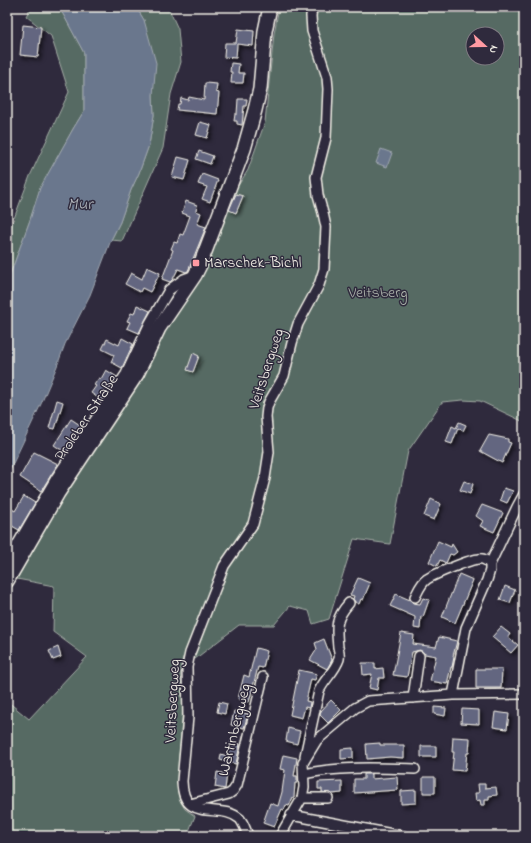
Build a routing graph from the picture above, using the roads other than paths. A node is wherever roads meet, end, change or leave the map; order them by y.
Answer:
1 (270, 7) edge
2 (312, 7) edge
3 (195, 275) junction
4 (524, 494) edge
5 (7, 562) edge
6 (490, 564) junction
7 (7, 581) edge
8 (415, 597) dead end
9 (349, 603) dead end
10 (419, 656) dead end
11 (263, 678) dead end
12 (524, 694) edge
13 (452, 695) junction
14 (413, 698) junction
15 (303, 763) junction
16 (415, 769) dead end
17 (304, 774) junction
18 (302, 798) junction
19 (328, 798) dead end
20 (190, 804) junction
21 (291, 815) junction
22 (248, 836) edge
23 (280, 836) edge
24 (403, 836) edge

1 - 3 main road, Proleber Straße
2 - 20 street, Veitsbergweg
3 - 5 street, Proleber Straße
3 - 7 main road, Proleber Straße
4 - 6 street
6 - 8 street
6 - 13 street
9 - 15 street
10 - 14 street
11 - 20 street, Wartinbergweg
12 - 13 street
13 - 14 street
14 - 15 street
15 - 17 street
16 - 17 street
17 - 18 street
18 - 19 street
18 - 21 street
20 - 22 street
21 - 23 street
21 - 24 street

